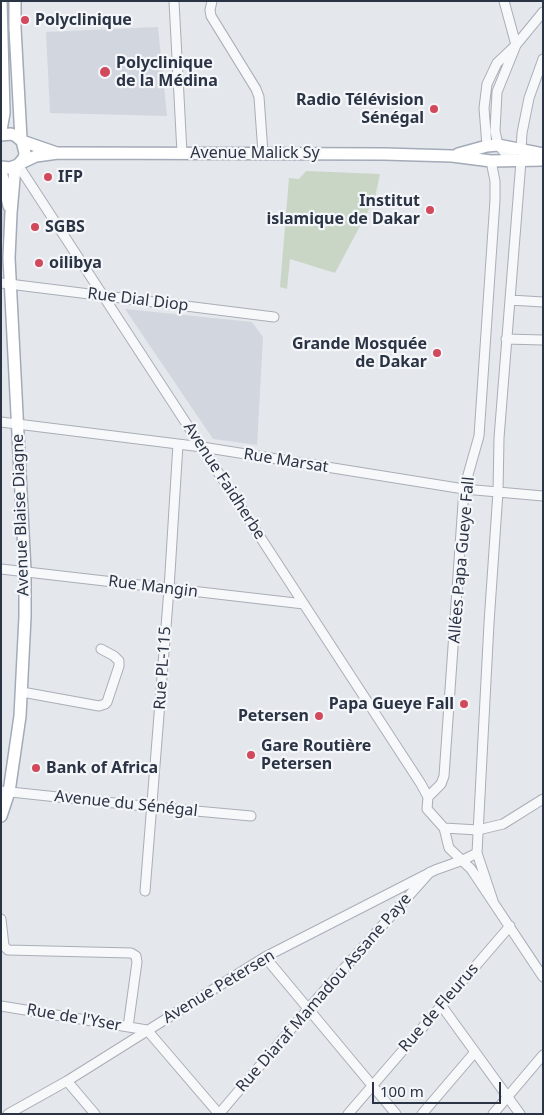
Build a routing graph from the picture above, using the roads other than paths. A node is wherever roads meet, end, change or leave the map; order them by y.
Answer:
1 (2, 1) edge
2 (24, 1) edge
3 (174, 1) edge
4 (212, 1) edge
5 (504, 1) edge
6 (15, 2) edge
7 (543, 12) edge
8 (516, 45) junction
9 (543, 59) edge
10 (1, 130) edge
11 (1, 135) edge
12 (21, 140) junction
13 (492, 145) junction
14 (58, 153) junction
15 (182, 153) junction
16 (263, 153) junction
17 (543, 154) edge
18 (452, 156) junction
19 (521, 156) junction
20 (543, 160) edge
21 (491, 161) junction
22 (18, 165) junction
23 (1, 169) edge
24 (10, 213) junction
25 (6, 284) edge
26 (103, 296) junction
27 (510, 300) junction
28 (543, 302) edge
29 (274, 317) dead end
30 (506, 339) junction
31 (543, 340) edge
32 (1, 422) edge
33 (17, 424) junction
34 (178, 444) junction
35 (202, 447) junction
36 (464, 489) junction
37 (498, 492) junction
38 (543, 496) edge
39 (1, 569) edge
40 (24, 571) junction
41 (169, 589) junction
42 (304, 604) junction
43 (101, 649) dead end
44 (22, 692) junction
45 (5, 791) edge
46 (428, 797) junction
47 (543, 799) edge
48 (152, 807) junction
49 (1, 816) edge
50 (250, 816) dead end
51 (444, 828) junction
52 (478, 830) junction
53 (449, 848) junction
54 (477, 853) junction
55 (463, 860) junction
56 (433, 871) junction
57 (145, 891) dead end
58 (493, 901) junction
59 (1, 919) edge
60 (510, 926) junction
61 (265, 957) junction
62 (543, 977) edge
63 (441, 1005) junction
64 (1, 1006) edge
65 (308, 1009) junction
66 (128, 1027) junction
67 (147, 1030) junction
68 (475, 1052) junction
69 (543, 1055) edge
70 (67, 1081) junction
71 (373, 1086) junction
72 (507, 1097) junction
73 (8, 1114) edge
74 (95, 1114) edge
75 (219, 1114) edge
76 (348, 1114) edge
77 (396, 1114) edge
78 (422, 1114) edge
79 (493, 1114) edge
80 (520, 1114) edge

1 - 10 main road
2 - 6 street
3 - 15 street
4 - 16 street
5 - 8 street
6 - 12 main road
7 - 8 street
8 - 13 street
9 - 19 street, Allées Papa Gueye Fall
11 - 12 main road, Avenue Malick Sy
12 - 14 main road, Avenue Malick Sy
12 - 22 main road, Avenue Blaise Diagne
13 - 18 main road, Avenue Malick Sy
13 - 19 main road
13 - 21 main road
14 - 15 main road, Avenue Malick Sy
14 - 22 main road, Avenue Malick Sy
15 - 16 main road, Avenue Malick Sy
16 - 18 main road, Avenue Malick Sy
17 - 19 main road
18 - 21 main road, Avenue Malick Sy
19 - 20 main road
19 - 21 main road, Avenue Malick Sy
19 - 27 street, Allées Papa Gueye Fall
21 - 36 street, Allées Papa Gueye Fall
22 - 23 main road, Avenue Malick Sy
22 - 24 main road, Avenue Blaise Diagne
22 - 26 street, Avenue Faidherbe
23 - 24 main road, Avenue Blaise Diagne
24 - 25 main road, Avenue Blaise Diagne
25 - 26 street, Rue Dial Diop
25 - 33 main road, Avenue Blaise Diagne
26 - 29 street, Rue Dial Diop
26 - 35 street, Avenue Faidherbe
27 - 28 street
27 - 30 street, Allées Papa Gueye Fall
30 - 31 street
30 - 37 street, Allées Papa Gueye Fall
32 - 33 street, Rue Marsat
33 - 34 street, Rue Marsat
33 - 40 main road, Avenue Blaise Diagne
34 - 35 street, Rue Marsat
34 - 41 street, Rue PL-115
35 - 36 street, Rue Marsat
35 - 42 street, Avenue Faidherbe
36 - 37 street, Rue Marsat
36 - 46 street, Allées Papa Gueye Fall
37 - 38 street, Rue Marsat
37 - 52 street, Allées Papa Gueye Fall
39 - 40 street, Rue Mangin
40 - 41 street, Rue Mangin
40 - 44 main road, Avenue Blaise Diagne
41 - 42 street, Rue Mangin
41 - 48 street, Rue PL-115
42 - 46 street, Avenue Faidherbe
43 - 44 street
44 - 45 main road, Avenue Blaise Diagne
45 - 48 street, Avenue du Sénégal
45 - 49 main road, Avenue Blaise Diagne
46 - 51 street
47 - 52 street
48 - 50 street, Avenue du Sénégal
48 - 57 street, Rue PL-115
51 - 52 street
51 - 53 street
52 - 54 street, Allées Papa Gueye Fall
53 - 55 street
53 - 56 street, Avenue Petersen
54 - 55 street, Avenue Petersen
54 - 58 street
55 - 56 street, Avenue Petersen
55 - 58 street
56 - 61 street, Avenue Petersen
56 - 65 street, Rue Diaraf Mamadou Assane Paye
58 - 60 street
59 - 66 street
60 - 62 street
60 - 63 street, Rue de Fleurus
61 - 65 street
61 - 67 street, Avenue Petersen
63 - 68 street
63 - 71 street, Rue de Fleurus
64 - 66 street, Rue de l'Yser
65 - 71 street
65 - 75 street, Rue Diaraf Mamadou Assane Paye
66 - 67 street, Rue de l'Yser
67 - 70 street, Avenue Petersen
67 - 75 street
68 - 72 street
68 - 78 street
69 - 72 street
70 - 73 street, Avenue Petersen
70 - 74 street
71 - 76 street, Rue de Fleurus
71 - 77 street
72 - 79 street
72 - 80 street

